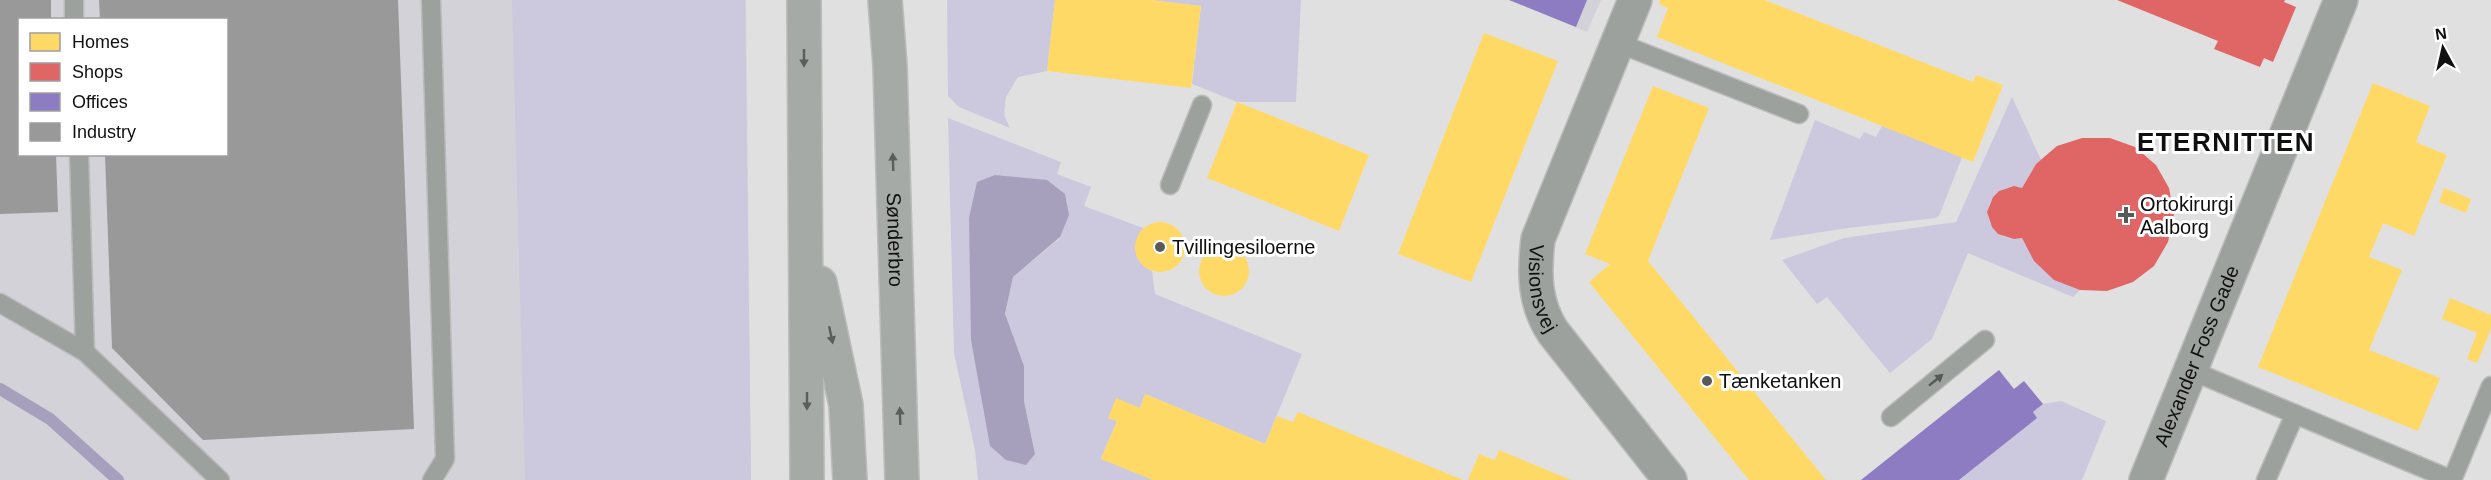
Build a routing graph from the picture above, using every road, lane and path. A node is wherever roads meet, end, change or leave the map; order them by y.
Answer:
1 (74, 0) edge
2 (431, 0) edge
3 (804, 0) edge
4 (885, 0) edge
5 (1635, 0) edge
6 (2341, 0) edge
7 (74, 18) edge
8 (1618, 43) junction
9 (1202, 105) dead end
10 (1799, 114) dead end
11 (79, 156) edge
12 (1170, 185) dead end
13 (805, 216) junction
14 (0, 303) edge
15 (1985, 340) dead end
16 (85, 352) junction
17 (2190, 370) junction
18 (2491, 386) edge
19 (2295, 414) junction
20 (1891, 417) dead end
21 (220, 480) edge
22 (432, 480) edge
23 (807, 480) edge
24 (850, 480) edge
25 (902, 480) edge
26 (1670, 480) edge
27 (2146, 480) edge
28 (2266, 480) edge
29 (2452, 480) edge

1 - 7 lane
2 - 22 lane
3 -> 13 street
25 -> 4 street, Sønderbro
5 - 8 street, Visionsvej
6 - 17 street, Alexander Foss Gade
8 - 10 lane
8 - 26 street, Visionsvej
9 - 12 lane
11 - 16 lane
13 -> 23 street
13 -> 24 street
14 - 16 lane
20 -> 15 lane
16 - 21 lane
17 - 19 lane
17 - 27 street, Alexander Foss Gade
18 - 29 lane
19 - 28 lane
19 - 29 lane

